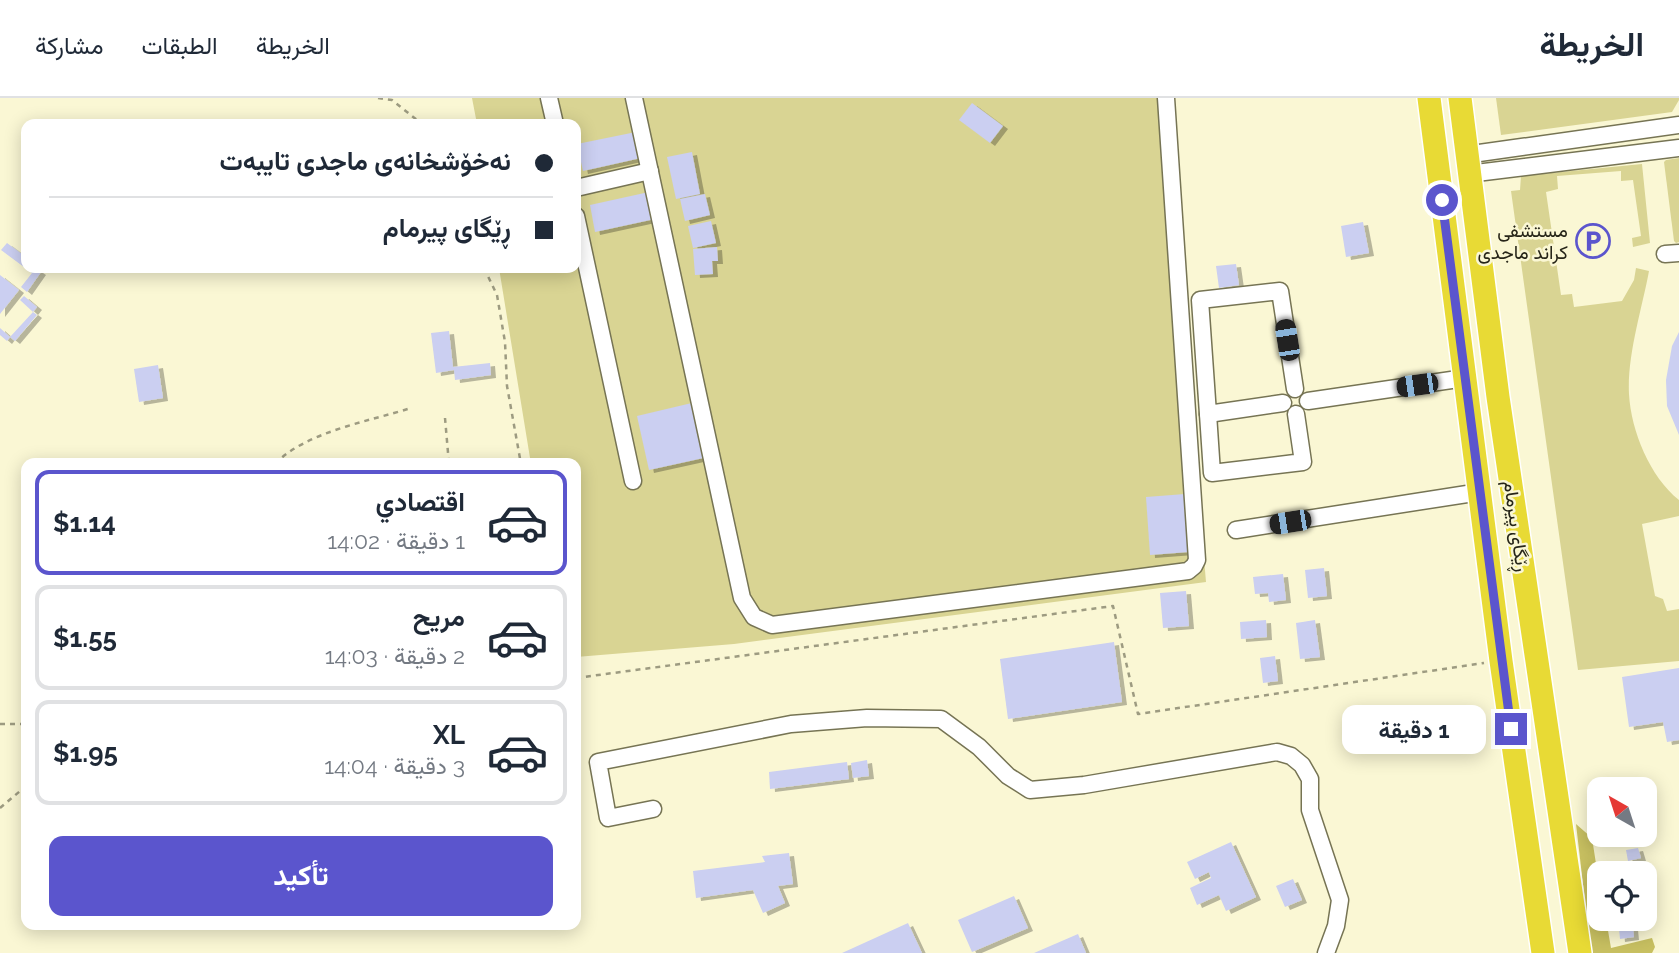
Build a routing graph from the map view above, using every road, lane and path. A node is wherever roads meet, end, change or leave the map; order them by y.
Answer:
1 (378, 98) edge
2 (549, 98) edge
3 (634, 98) edge
4 (1166, 98) edge
5 (1429, 98) edge
6 (1460, 98) edge
7 (416, 119) edge
8 (554, 119) edge
9 (1679, 125) edge
10 (1649, 129) junction
11 (1679, 148) edge
12 (1651, 151) junction
13 (1467, 164) junction
14 (650, 171) junction
15 (581, 187) edge
16 (581, 239) edge
17 (486, 273) edge
18 (1465, 377) junction
19 (1295, 389) junction
20 (1308, 401) junction
21 (411, 408) dead end
22 (1289, 409) junction
23 (1208, 414) junction
24 (445, 418) dead end
25 (281, 458) edge
26 (448, 458) edge
27 (520, 458) edge
28 (633, 481) dead end
29 (1480, 492) junction
30 (1236, 530) dead end
31 (1502, 661) junction
32 (581, 677) edge
33 (0, 724) edge
34 (21, 724) edge
35 (21, 790) edge
36 (0, 808) edge
37 (653, 809) dead end
38 (1326, 953) edge
39 (1543, 953) edge
40 (1580, 953) edge

1 - 7 path
2 - 8 street
3 - 14 street
4 - 14 street
5 - 18 highway, ڕێگای پیرمام
6 - 13 highway, ڕێگای پیرمام
9 - 10 street
10 - 12 street
10 - 13 street
11 - 12 street
12 - 13 street
13 - 40 highway, ڕێگای پیرمام
14 - 15 street
16 - 28 street
17 - 27 path
18 - 20 street
18 - 29 highway, ڕێگای پیرمام
19 - 20 street
19 - 22 street
19 - 23 street
20 - 22 street
21 - 25 path
22 - 23 street
22 - 23 street
24 - 26 path
29 - 30 street
29 - 31 highway, ڕێگای پیرمام
31 - 32 path
31 - 39 highway, ڕێگای پیرمام
33 - 34 path
35 - 36 path
37 - 38 street

